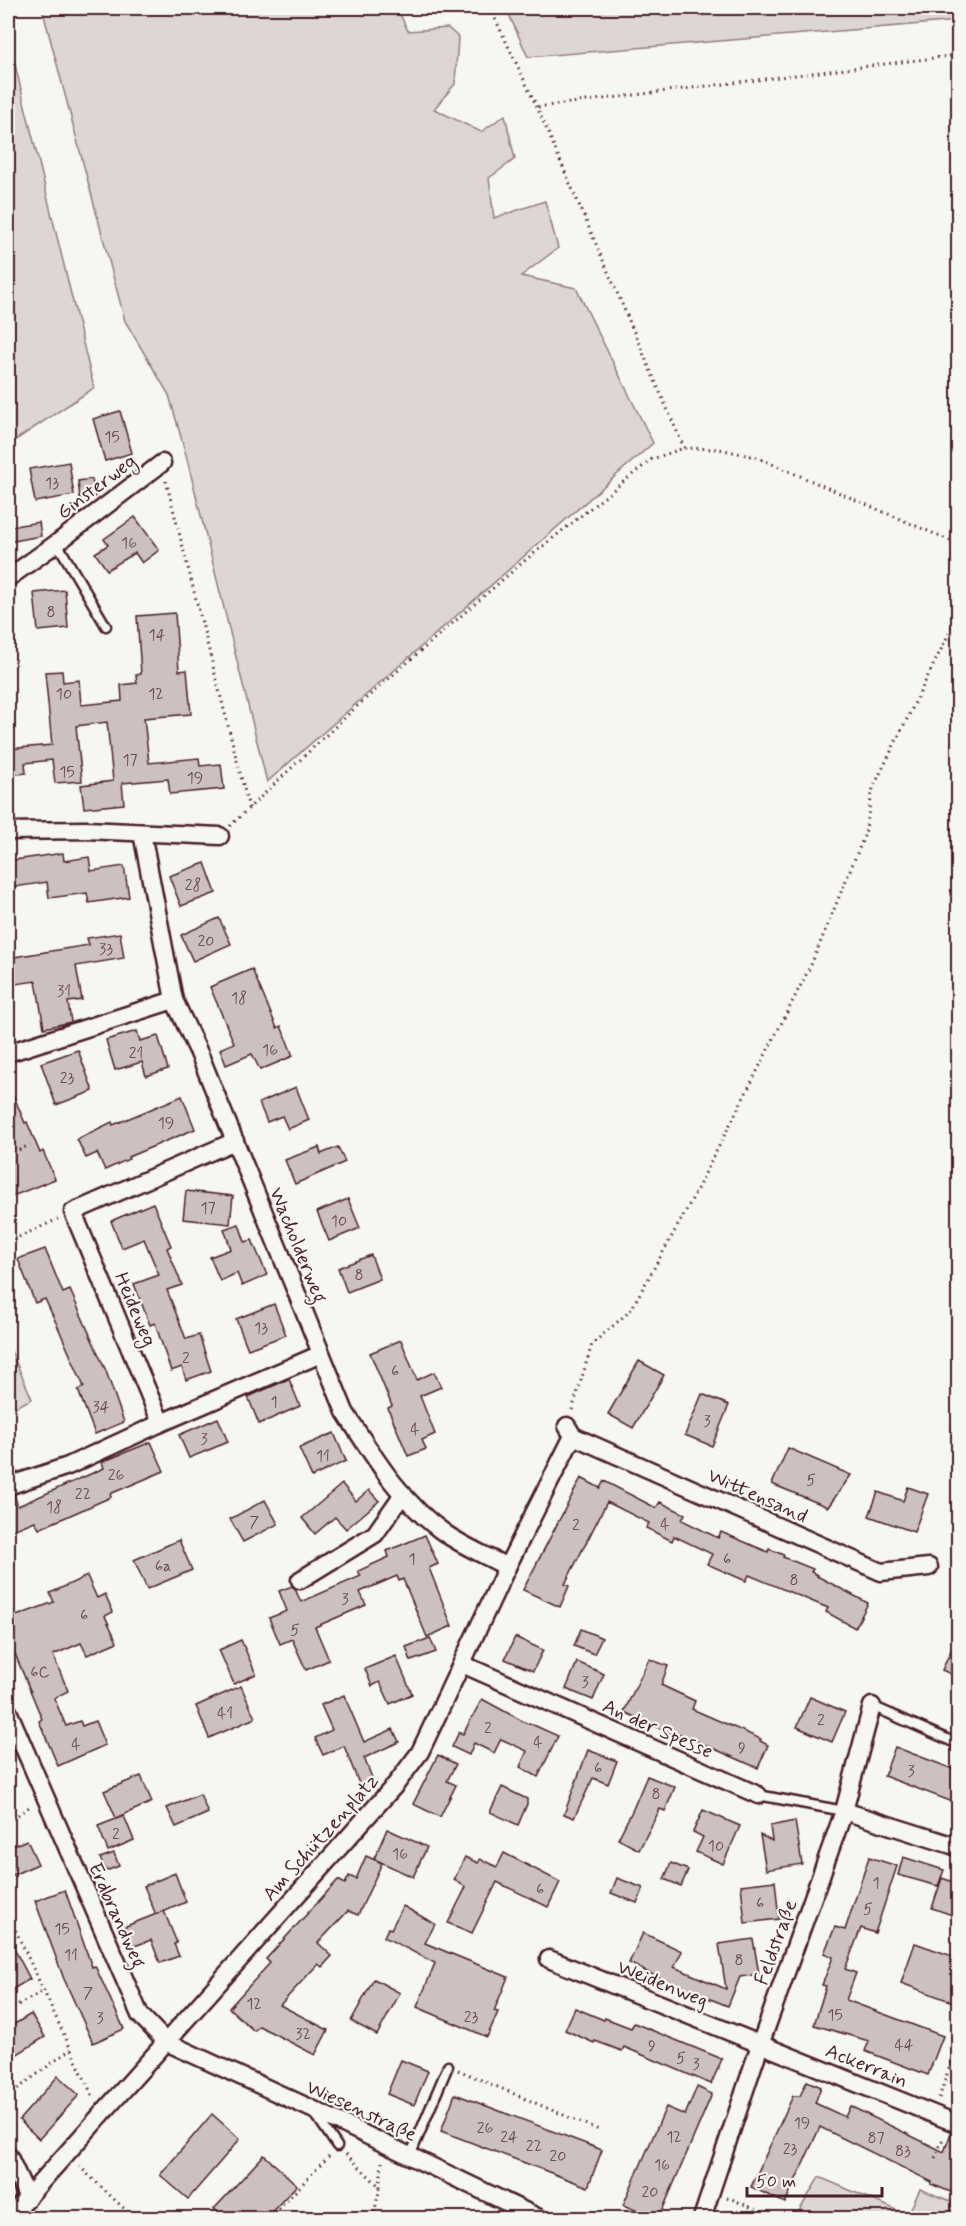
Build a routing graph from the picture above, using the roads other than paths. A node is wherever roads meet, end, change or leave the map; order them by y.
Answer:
1 (162, 463) road end
2 (57, 543) junction
3 (8, 578) edge
4 (106, 626) dead end
5 (8, 831) edge
6 (142, 833) junction
7 (220, 836) road end
8 (174, 1000) junction
9 (8, 1053) edge
10 (235, 1141) junction
11 (321, 1354) junction
12 (161, 1424) junction
13 (570, 1431) joint
14 (8, 1486) edge
15 (404, 1494) junction
16 (507, 1567) junction
17 (929, 1567) dead end
18 (300, 1580) dead end
19 (462, 1664) junction
20 (872, 1706) joint
21 (8, 1711) edge
22 (958, 1744) edge
23 (758, 1795) joint
24 (844, 1810) junction
25 (958, 1847) edge
26 (549, 1959) dead end
27 (166, 2042) junction
28 (760, 2045) junction
29 (448, 2066) road end
30 (312, 2109) junction
31 (954, 2122) edge
32 (337, 2146) road end
33 (8, 2155) edge
34 (410, 2156) junction
35 (28, 2198) junction
36 (9, 2218) edge
37 (536, 2218) edge
38 (702, 2218) edge

1 - 2 street, Ginsterweg
2 - 3 street, Ginsterweg
2 - 4 lane, Ginsterweg
5 - 6 street
6 - 7 street
6 - 8 street, Wacholderweg
8 - 9 street
8 - 10 street, Wacholderweg
10 - 11 street, Wacholderweg
10 - 12 street, Heideweg
11 - 12 street
11 - 15 street, Wacholderweg
12 - 14 street
13 - 16 street, Am Schützenplatz
13 - 17 street, Wittensand
15 - 16 street, Wacholderweg
15 - 18 street
16 - 19 street, Am Schützenplatz
19 - 23 street, An der Spesse
19 - 27 street, Am Schützenplatz
20 - 22 lane
20 - 24 street, Feldstraße
21 - 27 street, Erdbrandweg
23 - 24 lane, An der Spesse
24 - 25 street
24 - 28 street, Feldstraße
26 - 28 street, Weidenweg
27 - 30 street, Wiesenstraße
27 - 35 street, Am Schützenplatz
28 - 31 street, Ackerrain
28 - 38 street, Feldstraße
29 - 34 lane
30 - 32 lane
30 - 34 street, Wiesenstraße
33 - 35 street
34 - 37 street, Wiesenstraße
35 - 36 street, Am Schützenplatz

